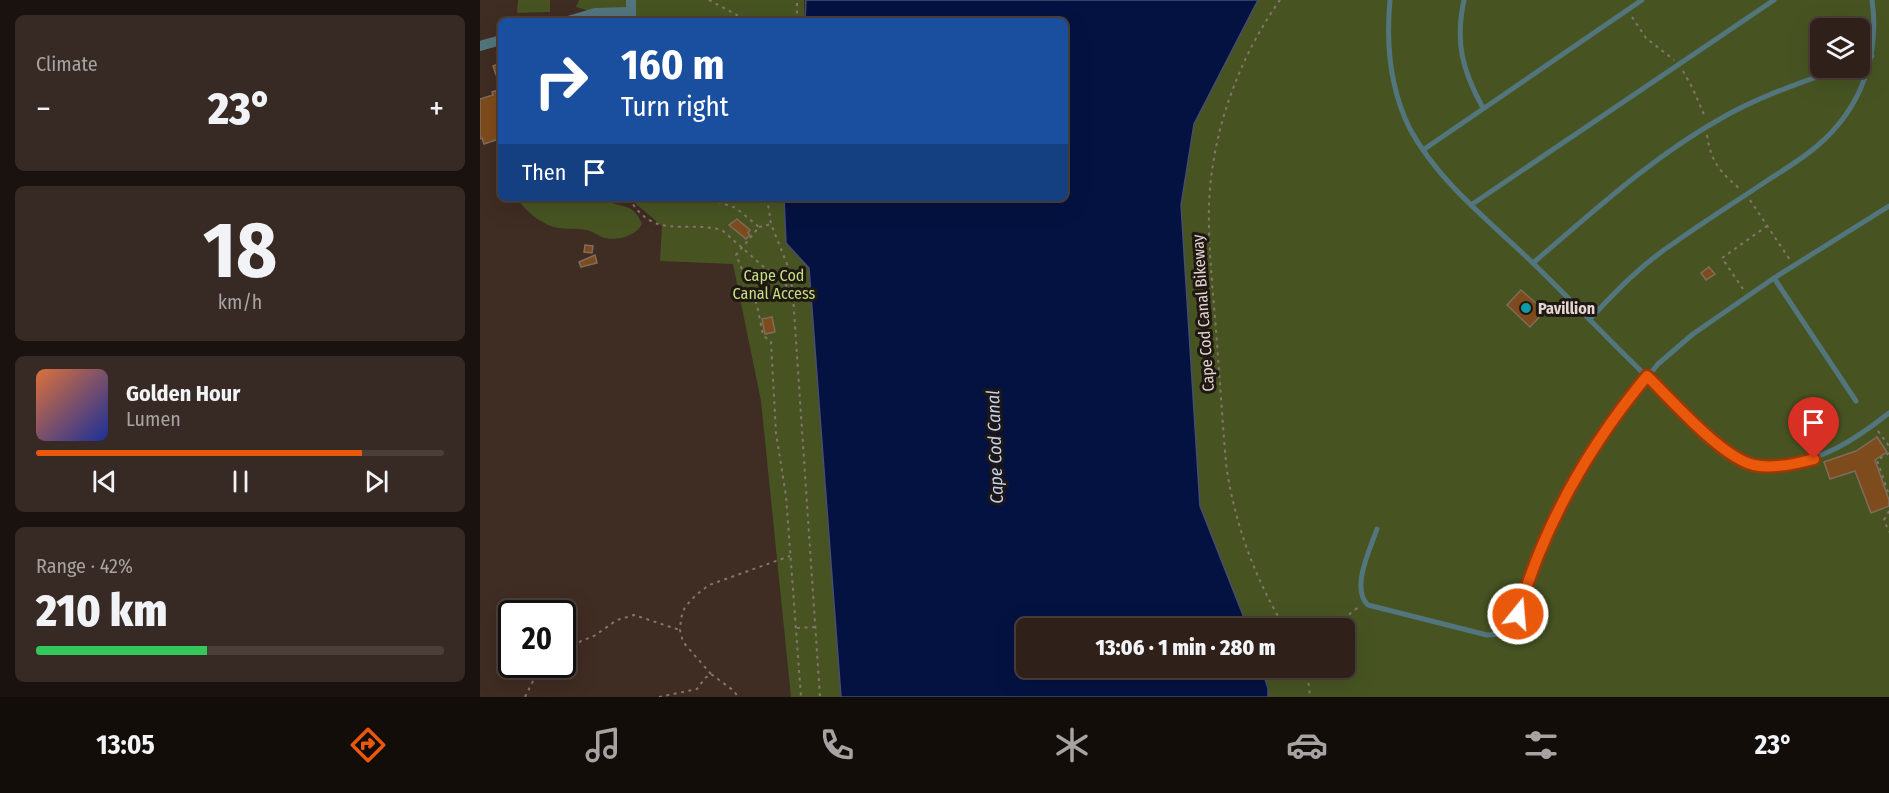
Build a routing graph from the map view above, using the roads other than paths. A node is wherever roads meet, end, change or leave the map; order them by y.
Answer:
1 (631, 0) edge
2 (1390, 0) edge
3 (1464, 0) edge
4 (1642, 0) edge
5 (1774, 0) edge
6 (1872, 0) edge
7 (631, 16) edge
8 (578, 18) edge
9 (498, 41) edge
10 (480, 46) edge
11 (1872, 56) joint
12 (1815, 78) edge
13 (1483, 108) junction
14 (1423, 150) junction
15 (1471, 205) junction
16 (1889, 206) edge
17 (1533, 263) junction
18 (1774, 278) junction
19 (1590, 319) junction
20 (1647, 376) junction
21 (1856, 401) dead end
22 (1889, 413) edge
23 (1377, 529) dead end

1 - 7 street
2 - 14 lane
3 - 13 lane
4 - 13 lane
5 - 15 lane
6 - 11 lane
7 - 8 street
9 - 10 street
11 - 19 lane
12 - 17 lane
13 - 14 lane
14 - 15 lane
15 - 17 lane
16 - 18 lane
17 - 19 lane
18 - 20 lane
18 - 21 lane
19 - 20 lane
20 - 22 lane
20 - 23 lane

